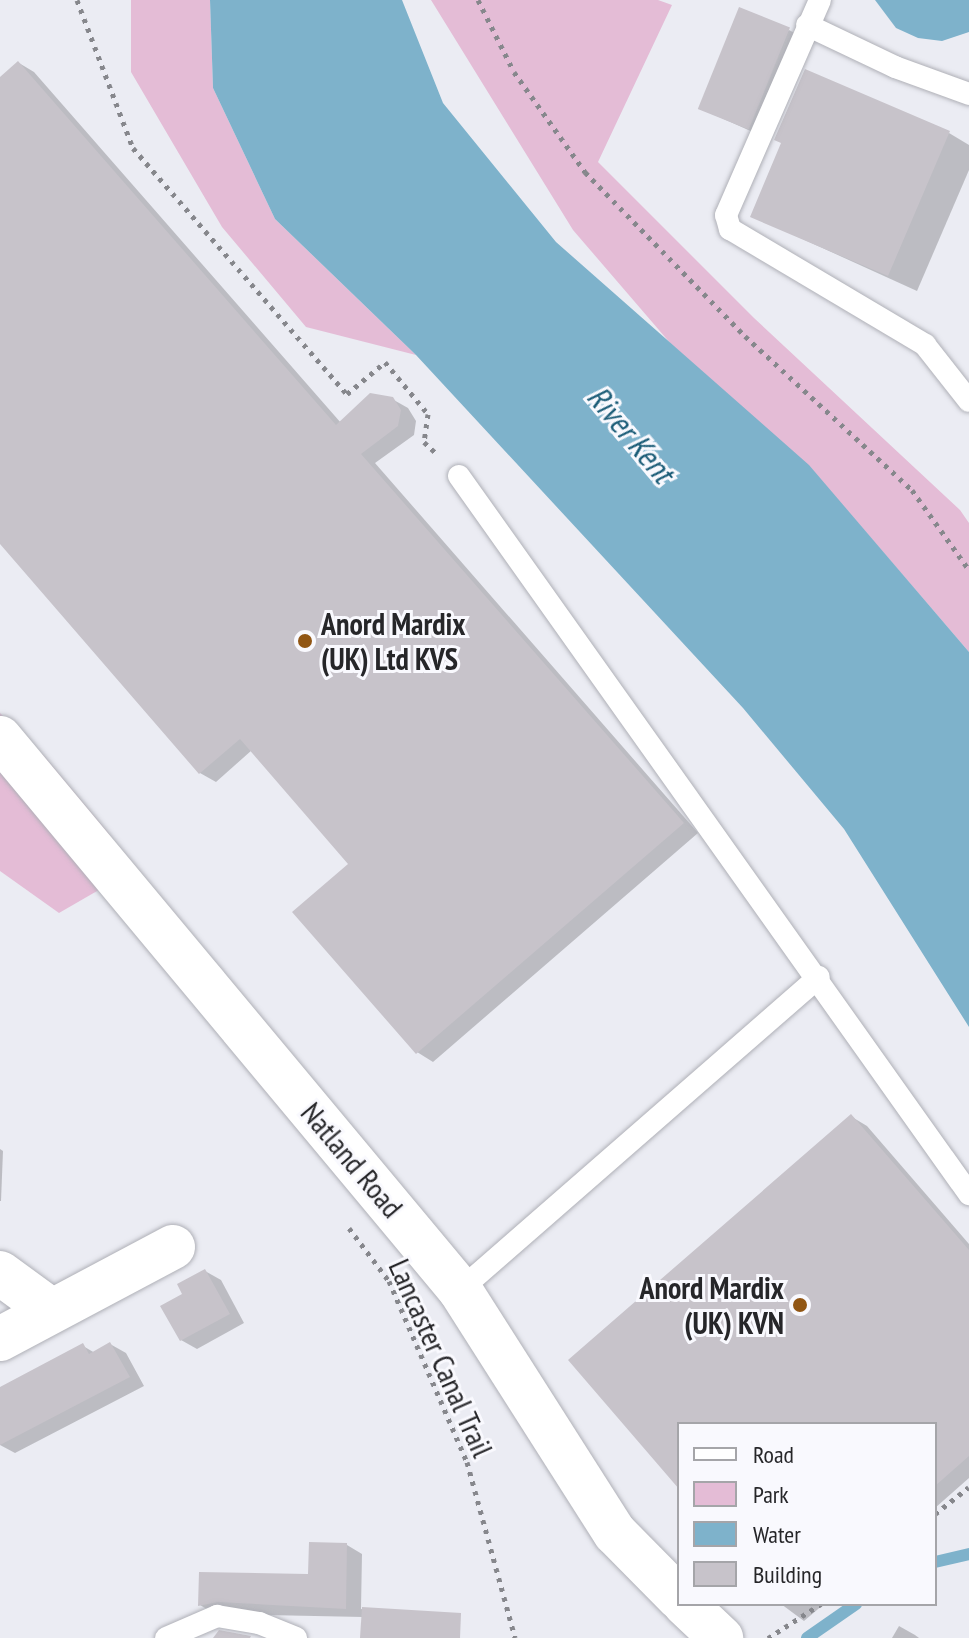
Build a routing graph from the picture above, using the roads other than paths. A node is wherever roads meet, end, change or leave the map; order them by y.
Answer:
1 (820, 0) edge
2 (807, 25) junction
3 (969, 94) edge
4 (969, 401) edge
5 (459, 476) road end
6 (0, 738) edge
7 (819, 977) junction
8 (969, 1194) edge
9 (173, 1247) dead end
10 (0, 1273) edge
11 (460, 1290) junction
12 (52, 1311) junction
13 (0, 1339) edge
14 (677, 1596) edge
15 (687, 1606) edge
16 (166, 1638) edge
17 (296, 1638) edge
18 (721, 1638) edge

1 - 2 lane
2 - 3 lane
2 - 4 lane
5 - 7 lane
6 - 11 street, Natland Road
7 - 8 lane
7 - 11 lane
9 - 12 street
10 - 12 street
11 - 14 street, Natland Road
12 - 13 street
15 - 18 street
16 - 17 lane

